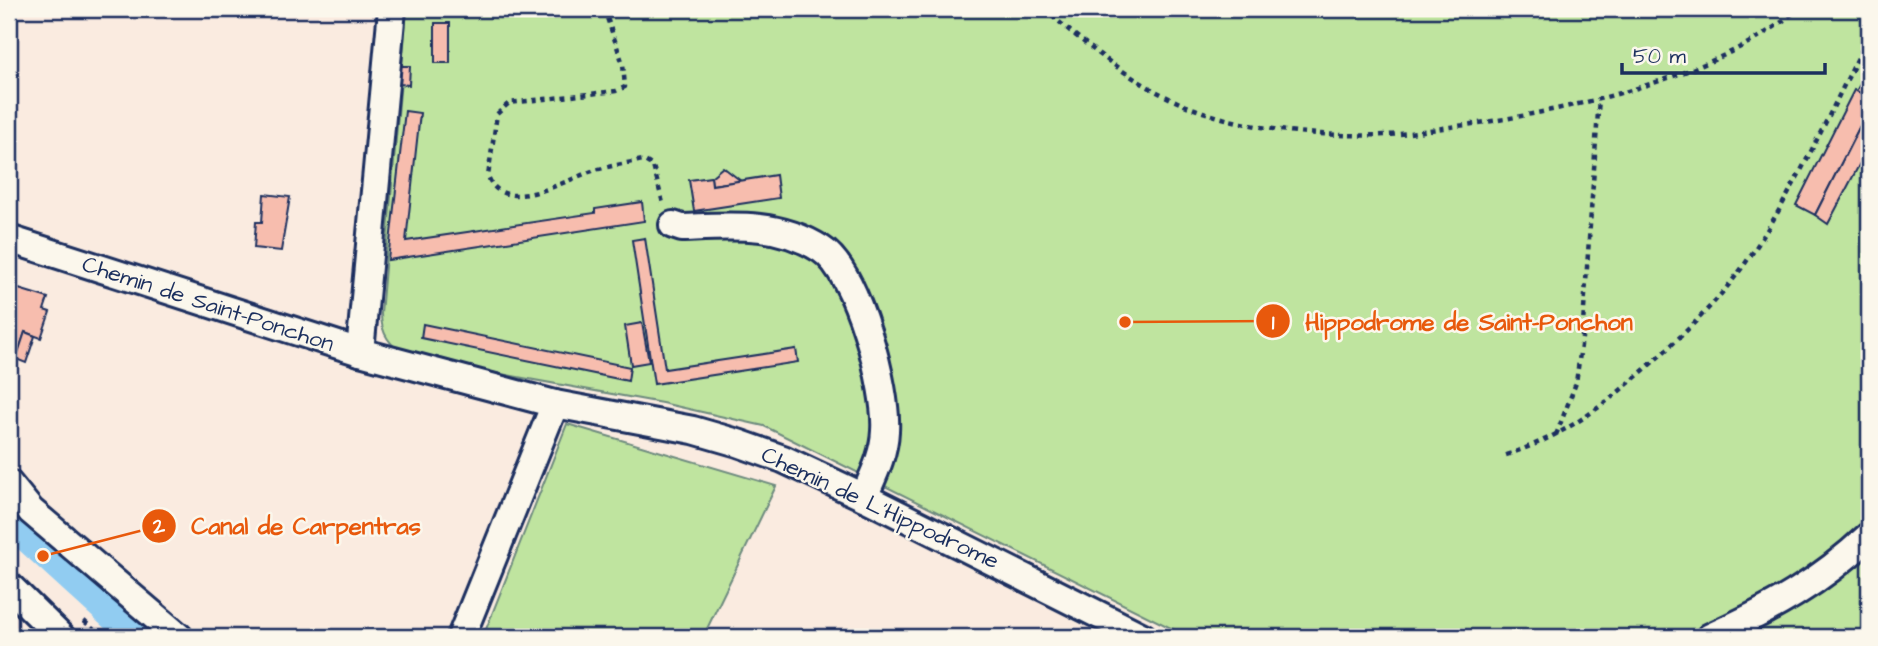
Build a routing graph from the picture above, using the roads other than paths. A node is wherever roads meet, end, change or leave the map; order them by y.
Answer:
1 (392, 9) edge
2 (673, 225) road end
3 (12, 248) edge
4 (360, 352) junction
5 (555, 404) junction
6 (9, 484) edge
7 (864, 497) junction
8 (1869, 536) edge
9 (9, 586) edge
10 (50, 633) edge
11 (180, 637) edge
12 (461, 637) edge
13 (1143, 637) edge
14 (1710, 637) edge

1 - 4 street, Chemin de Saint-Ponchon
2 - 7 street
3 - 4 street, Chemin de Saint-Ponchon
4 - 5 street, Chemin de L'Hippodrome
5 - 7 street, Chemin de L'Hippodrome
5 - 12 street
6 - 11 street
7 - 13 street, Chemin de L'Hippodrome
8 - 14 street
9 - 10 street

